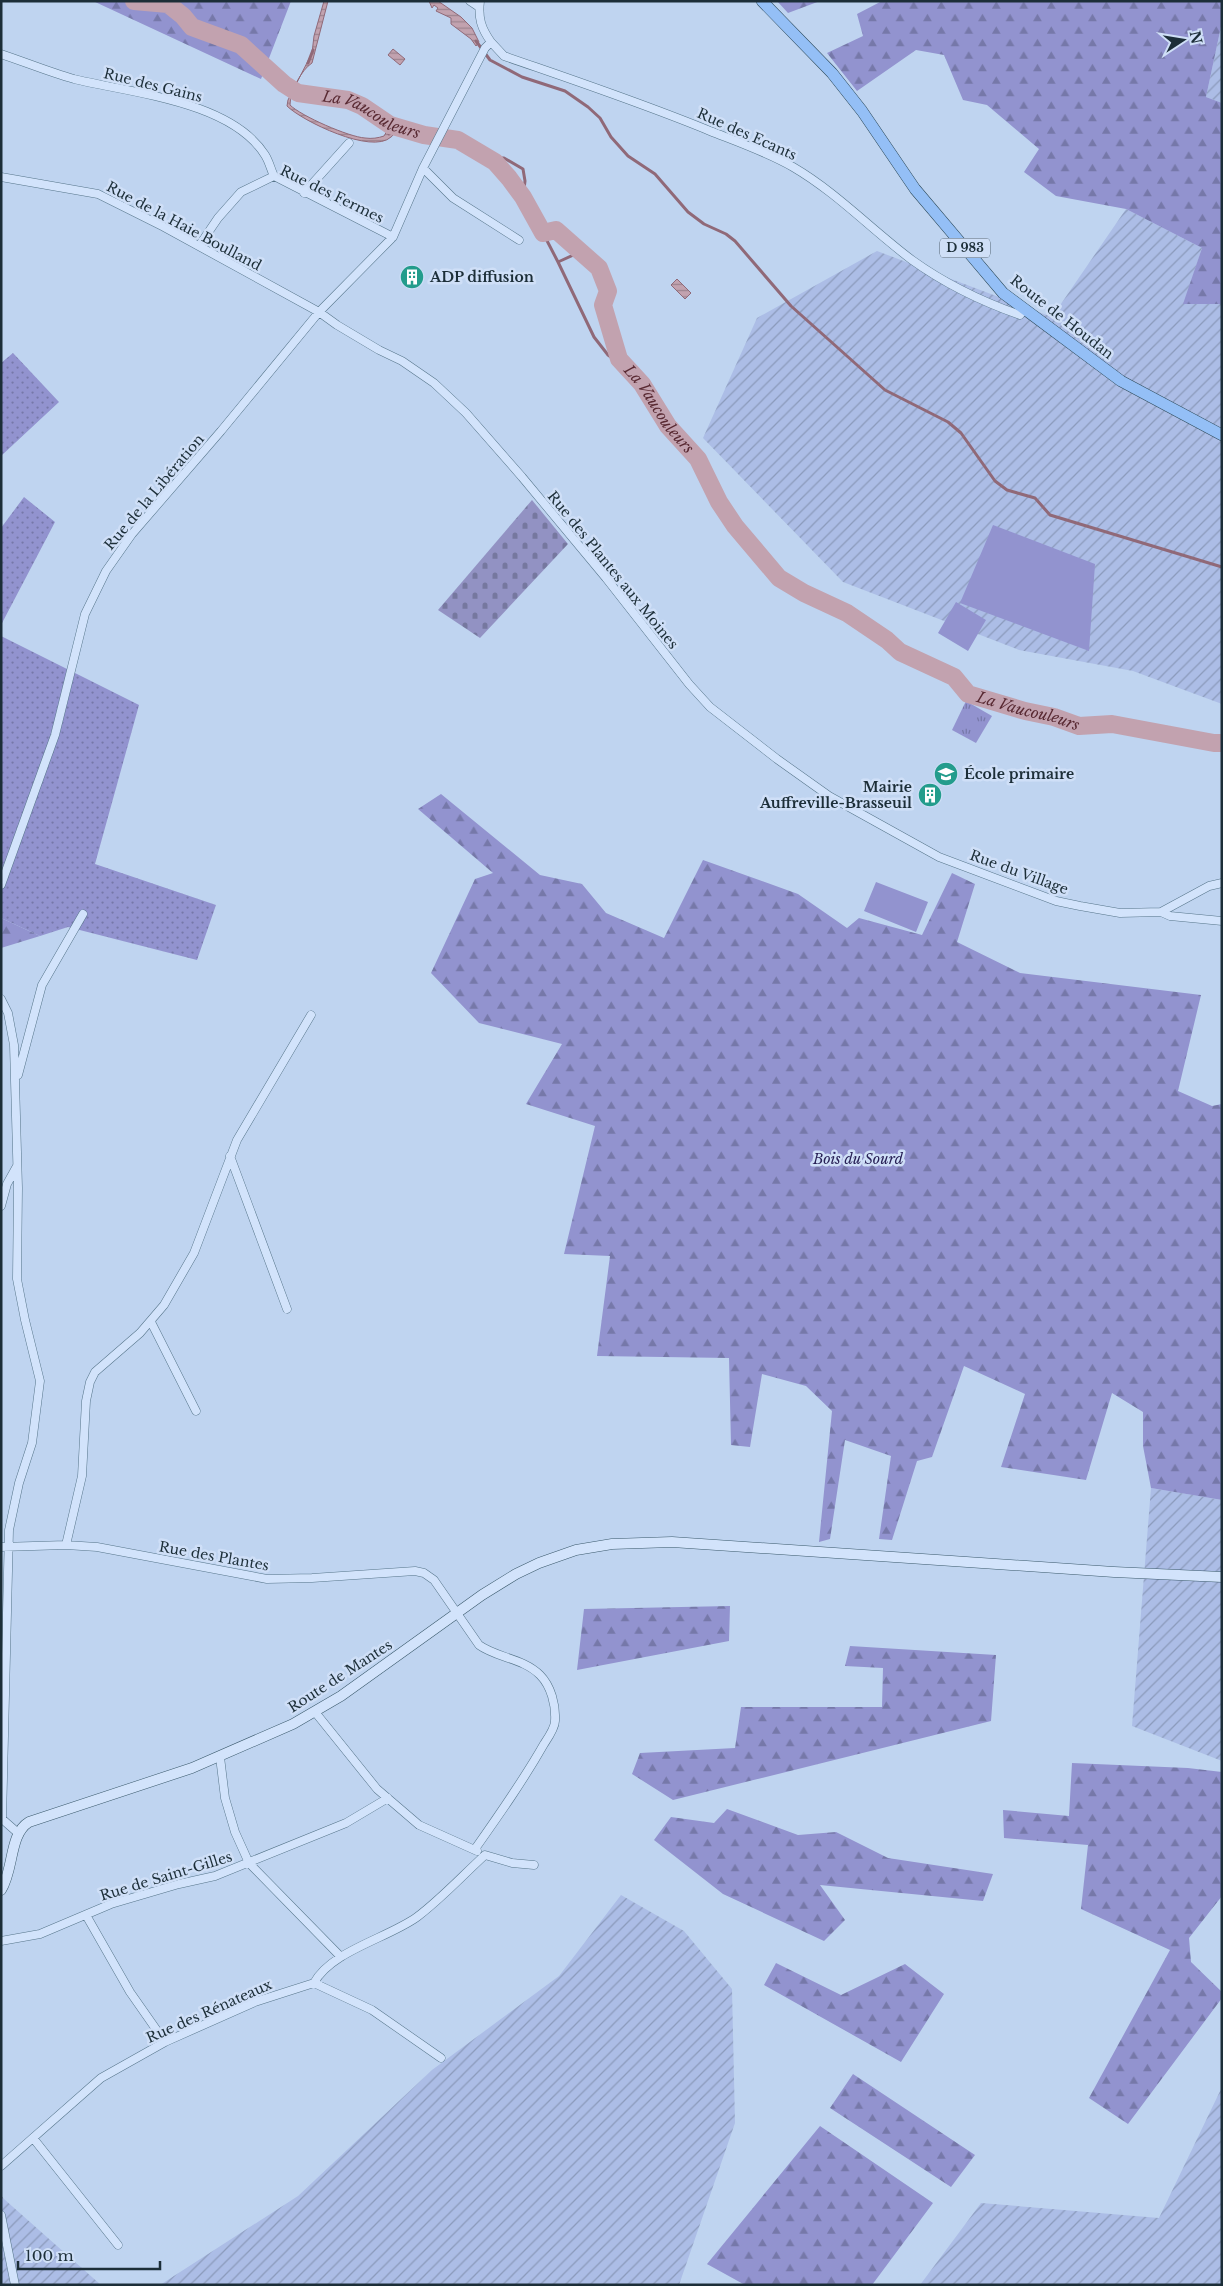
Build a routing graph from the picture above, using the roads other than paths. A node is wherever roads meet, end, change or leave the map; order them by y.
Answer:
1 (470, 1) edge
2 (762, 1) edge
3 (479, 4) edge
4 (488, 45) junction
5 (1, 54) edge
6 (350, 143) dead end
7 (424, 168) junction
8 (274, 176) junction
9 (1, 177) edge
10 (304, 193) junction
11 (393, 237) junction
12 (519, 240) dead end
13 (199, 246) junction
14 (1024, 310) junction
15 (319, 312) junction
16 (1222, 435) edge
17 (898, 834) joint
18 (1222, 883) edge
19 (1, 885) edge
20 (1161, 912) junction
21 (83, 914) dead end
22 (1222, 920) edge
23 (1, 999) edge
24 (311, 1015) dead end
25 (16, 1084) junction
26 (230, 1156) junction
27 (18, 1164) junction
28 (1, 1206) edge
29 (288, 1309) dead end
30 (151, 1322) junction
31 (196, 1411) dead end
32 (66, 1545) junction
33 (5, 1547) edge
34 (1222, 1577) edge
35 (458, 1613) junction
36 (315, 1712) junction
37 (220, 1757) junction
38 (388, 1798) junction
39 (2, 1807) edge
40 (18, 1833) junction
41 (475, 1849) junction
42 (486, 1855) junction
43 (249, 1863) junction
44 (534, 1865) dead end
45 (1, 1890) edge
46 (86, 1915) junction
47 (1, 1941) edge
48 (341, 1957) junction
49 (314, 1983) junction
50 (165, 2042) junction
51 (441, 2058) dead end
52 (33, 2138) junction
53 (1, 2166) edge
54 (1, 2215) edge
55 (118, 2245) dead end
56 (15, 2285) edge

1 - 3 street
2 - 14 main road, Route de Houdan / D 983
3 - 4 street
4 - 7 street
4 - 14 street, Rue des Ecants
5 - 8 street, Rue des Gains
6 - 10 street
7 - 11 street
7 - 12 street
8 - 10 street, Rue des Fermes
8 - 13 street, Rue des Fermes
9 - 13 street, Rue de la Haie Boulland
10 - 11 street, Rue des Fermes
11 - 15 street, Rue de la Libération
13 - 15 street, Rue de la Haie Boulland
14 - 16 main road, Route de Houdan / D 983
15 - 17 street, Rue des Plantes aux Moines
15 - 19 street, Rue de la Libération
17 - 20 street, Rue du Village
18 - 20 street, Rue du Village
20 - 22 street
21 - 25 street
23 - 25 street
24 - 26 street
25 - 27 street
26 - 29 street
26 - 30 street
27 - 28 street
27 - 33 street
30 - 31 street
30 - 32 street
32 - 33 street, Rue des Plantes
32 - 35 street, Rue des Plantes
33 - 39 street
34 - 35 main road, Route de Mantes
35 - 36 main road, Route de Mantes
35 - 41 street, Rue des Plantes
36 - 37 main road, Route de Mantes
36 - 38 street
37 - 40 main road, Route de Mantes
37 - 43 street
38 - 41 street
38 - 43 street, Rue de Saint-Gilles
39 - 40 street
40 - 45 main road
41 - 42 street
42 - 44 street
42 - 48 street, Rue des Rénateaux
43 - 46 street, Rue de Saint-Gilles
43 - 48 street
46 - 47 street, Rue de Saint-Gilles
46 - 50 street
48 - 49 street, Rue des Rénateaux
49 - 50 street, Rue des Rénateaux
49 - 51 street
50 - 52 street, Rue des Rénateaux
52 - 53 street, Rue des Rénateaux
52 - 55 street
54 - 56 street

